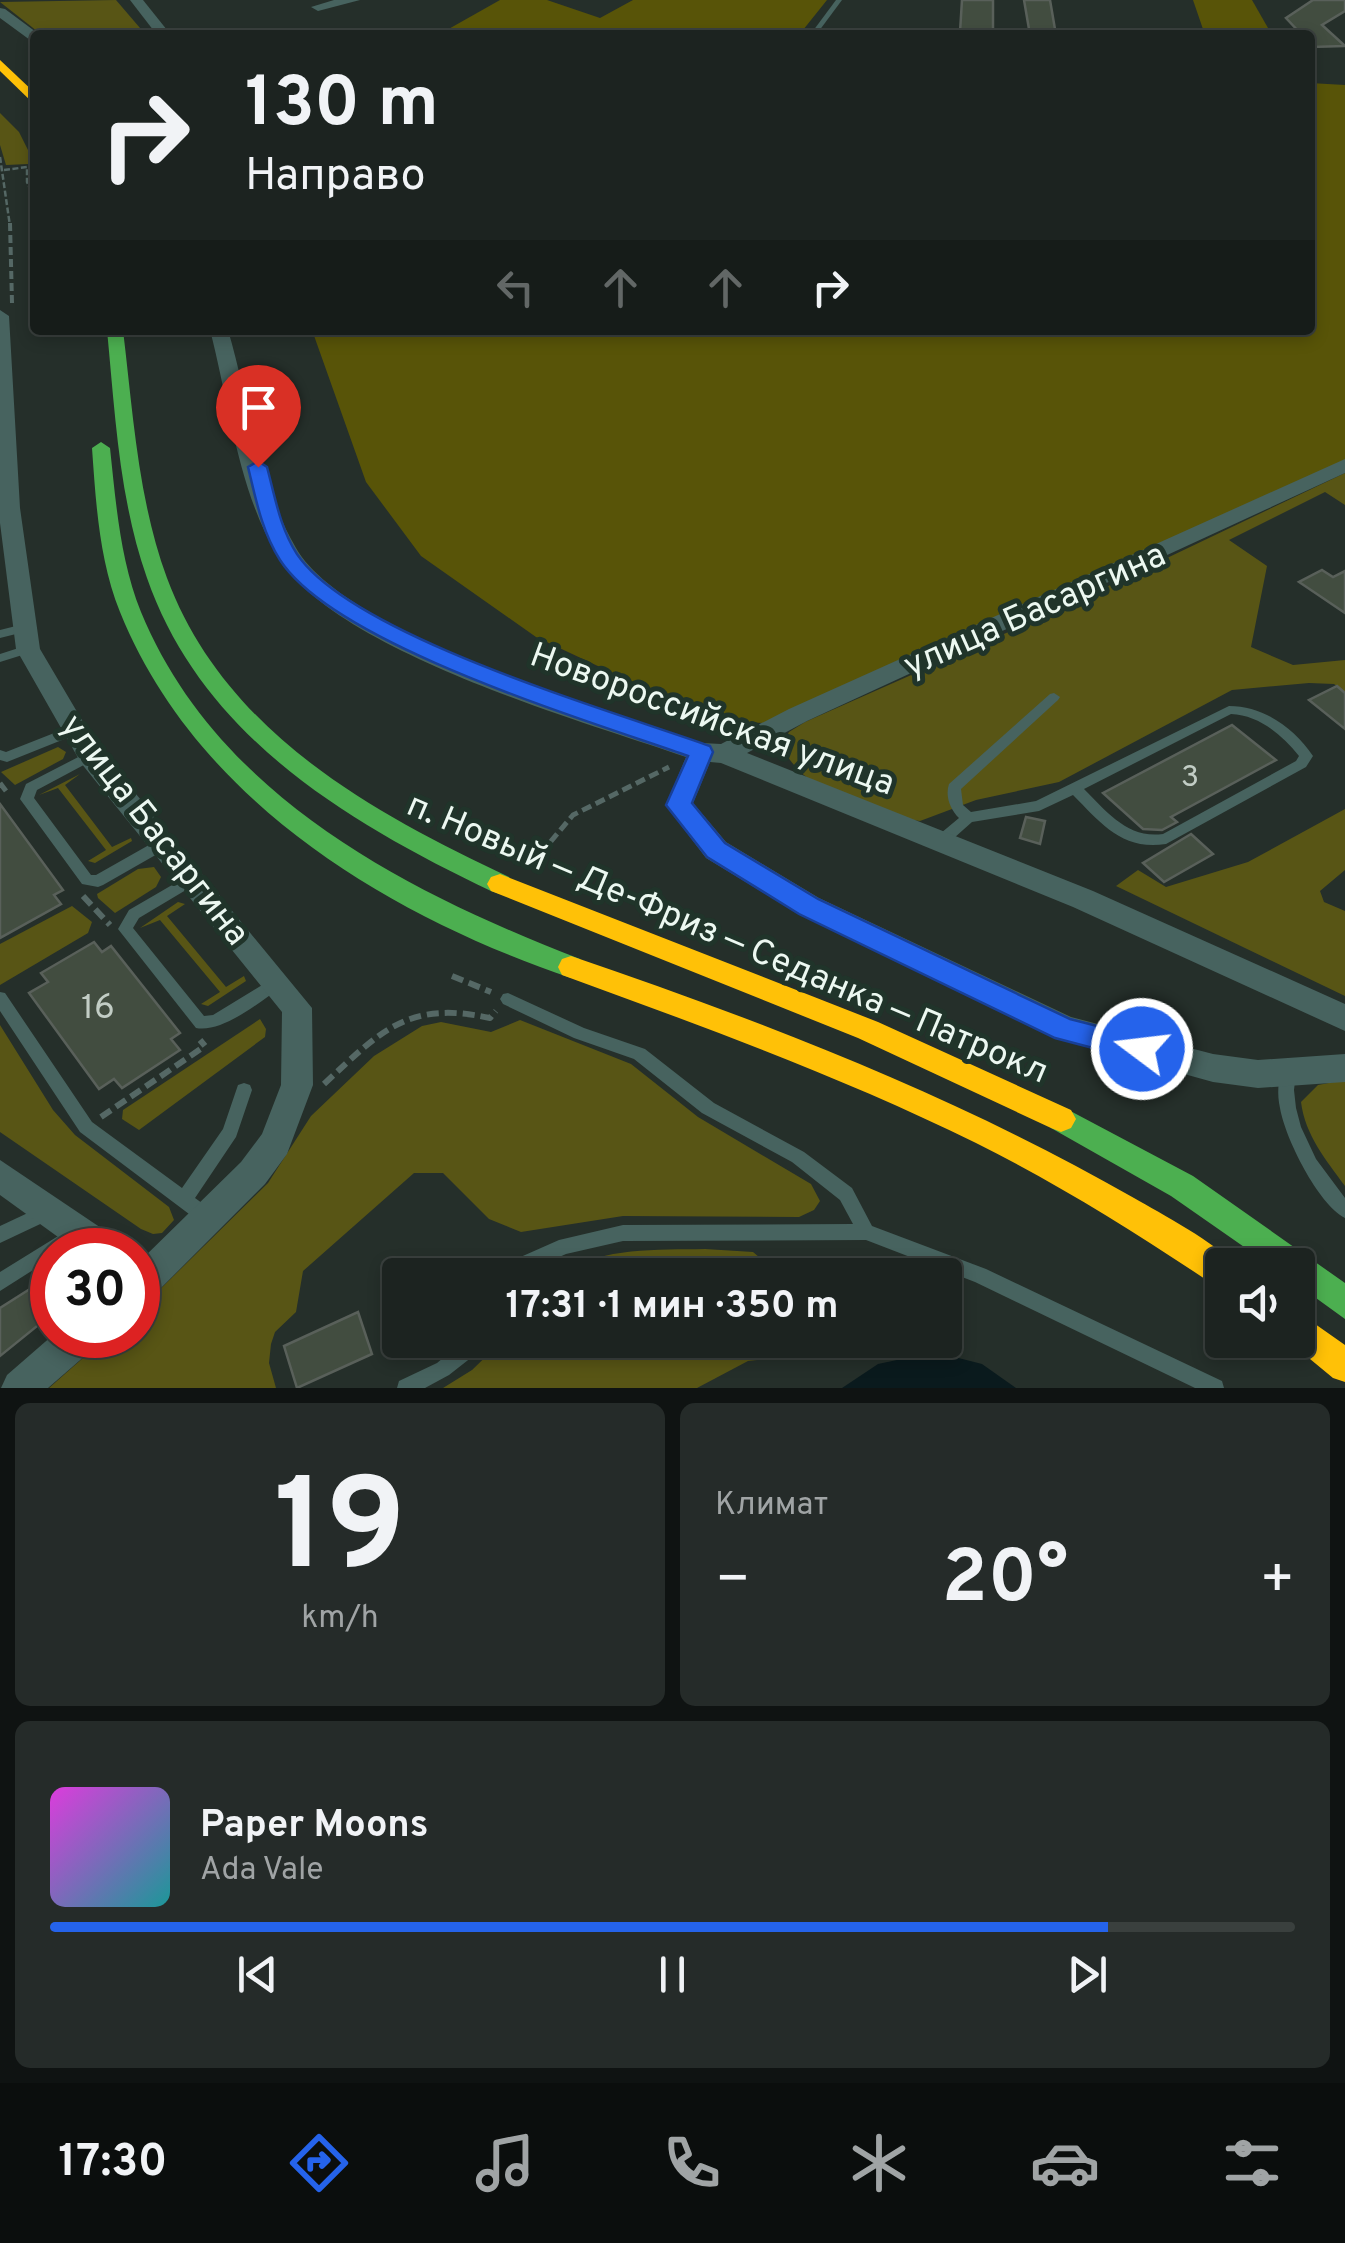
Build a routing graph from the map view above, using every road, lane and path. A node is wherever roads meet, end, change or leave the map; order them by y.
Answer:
1 (136, 0) edge
2 (354, 0) edge
3 (839, 0) edge
4 (318, 6) dead end
5 (0, 12) edge
6 (160, 30) edge
7 (817, 30) edge
8 (30, 33) edge
9 (0, 46) edge
10 (0, 64) edge
11 (30, 70) edge
12 (30, 97) edge
13 (4, 170) dead end
14 (30, 178) edge
15 (7, 189) dead end
16 (0, 190) edge
17 (8, 199) dead end
18 (0, 200) edge
19 (0, 316) edge
20 (0, 335) edge
21 (116, 335) edge
22 (220, 335) edge
23 (1, 410) edge
24 (99, 428) dead end
25 (2, 450) edge
26 (1345, 466) edge
27 (5, 520) edge
28 (7, 547) edge
29 (17, 637) edge
30 (0, 658) edge
31 (1054, 697) dead end
32 (72, 731) junction
33 (713, 753) junction
34 (0, 755) edge
35 (90, 756) junction
36 (0, 783) edge
37 (1076, 790) junction
38 (7, 793) dead end
39 (968, 818) junction
40 (940, 842) junction
41 (161, 844) junction
42 (542, 853) dead end
43 (191, 880) junction
44 (82, 895) dead end
45 (118, 935) dead end
46 (452, 976) dead end
47 (279, 982) junction
48 (0, 998) edge
49 (508, 998) junction
50 (1345, 1018) edge
51 (198, 1036) dead end
52 (1345, 1068) edge
53 (1288, 1073) junction
54 (244, 1090) dead end
55 (288, 1117) junction
56 (86, 1127) junction
57 (0, 1175) edge
58 (196, 1209) junction
59 (49, 1210) junction
60 (1345, 1210) edge
61 (73, 1228) edge
62 (866, 1232) junction
63 (0, 1236) edge
64 (1271, 1248) edge
65 (160, 1255) edge
66 (537, 1258) edge
67 (1205, 1260) edge
68 (30, 1268) edge
69 (1315, 1279) edge
70 (0, 1282) edge
71 (1345, 1302) edge
72 (1315, 1342) edge
73 (55, 1358) edge
74 (457, 1358) edge
75 (1345, 1366) edge
76 (20, 1388) edge
77 (406, 1388) edge
78 (1215, 1388) edge

1 - 6 street
2 - 4 street
3 - 7 lane
5 - 8 street
9 - 11 highway
10 - 12 highway
13 - 14 path
15 - 16 path
17 - 18 path
19 - 20 street, улица Басаргина
20 - 23 street, улица Басаргина
21 - 64 highway, п. Новый — Де-Фриз — Седанка — Патрокл
22 - 33 street, Новороссийская улица
23 - 25 street, улица Басаргина
24 - 67 highway
25 - 27 street, улица Басаргина
26 - 33 street, улица Басаргина
27 - 28 street, улица Басаргина
28 - 29 street, улица Басаргина
29 - 30 lane
29 - 32 street, улица Басаргина
31 - 39 lane
32 - 34 lane
32 - 35 street, улица Басаргина
33 - 40 street, Новороссийская улица
33 - 42 path
33 - 53 street
35 - 41 street, улица Басаргина
35 - 41 lane
36 - 38 path
37 - 37 lane
37 - 39 lane
39 - 40 lane
40 - 50 street, Новороссийская улица
41 - 43 street, улица Басаргина
43 - 47 street, улица Басаргина
43 - 47 lane
44 - 45 path
46 - 49 path
47 - 55 street, улица Басаргина
48 - 56 lane
49 - 55 path
49 - 62 lane
51 - 56 path
52 - 53 street
53 - 60 lane
54 - 58 lane
55 - 58 street, улица Басаргина
56 - 58 lane
57 - 59 street
58 - 65 street, улица Басаргина
59 - 61 street
59 - 63 lane
62 - 66 lane
62 - 78 lane
68 - 70 lane
69 - 71 highway, п. Новый — Де-Фриз — Седанка — Патрокл
72 - 75 highway
73 - 76 street
74 - 77 lane

